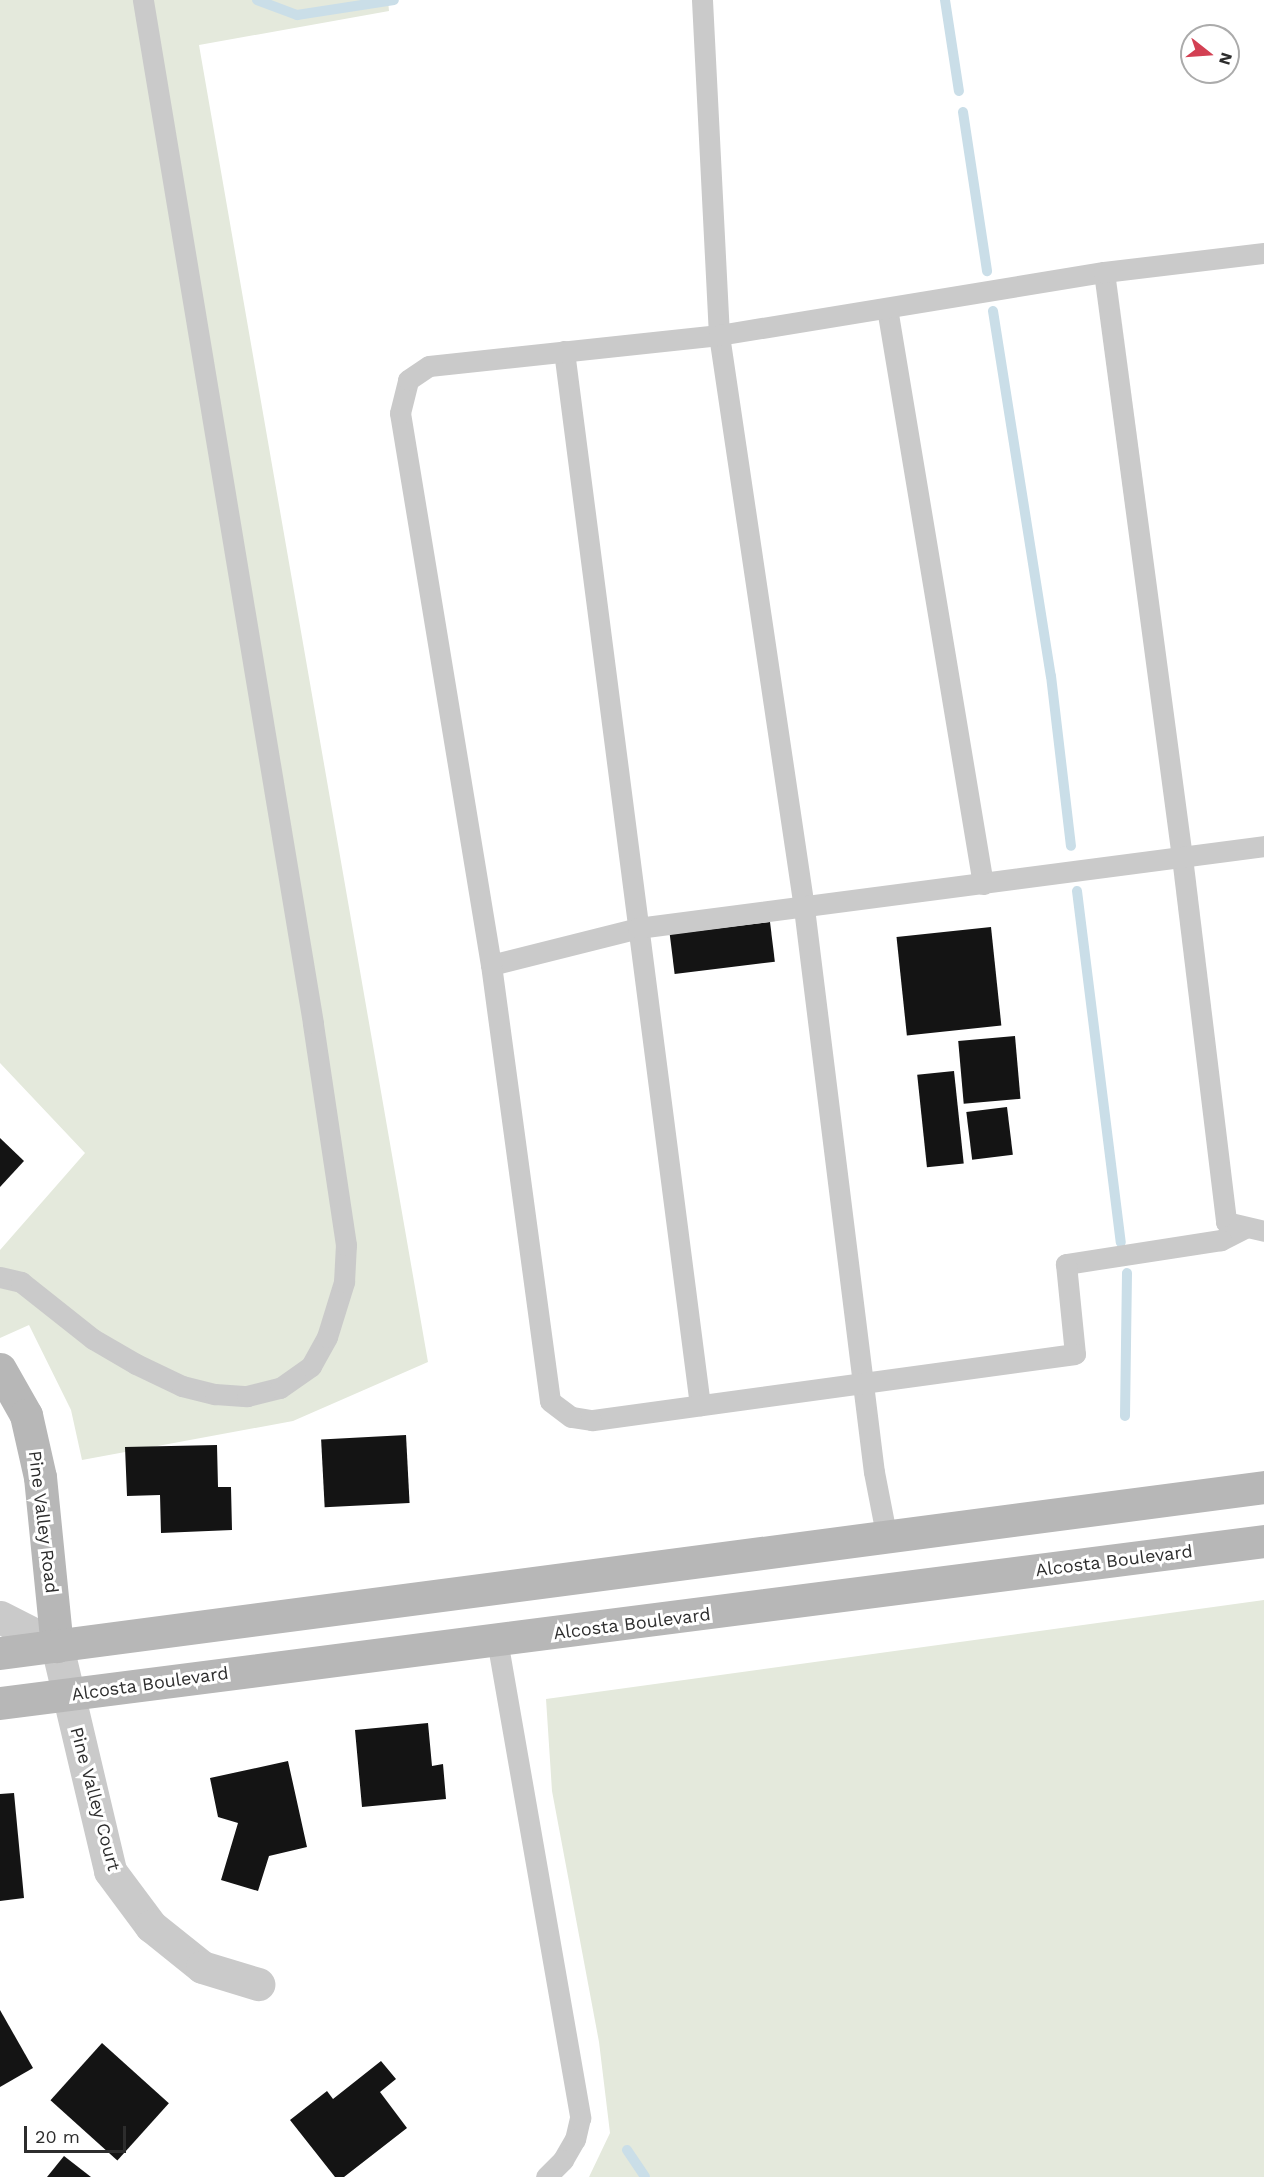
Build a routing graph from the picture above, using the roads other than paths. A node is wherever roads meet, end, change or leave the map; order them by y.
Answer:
1 (143, 0) edge
2 (702, 0) edge
3 (1264, 253) edge
4 (1104, 272) junction
5 (887, 308) junction
6 (719, 335) junction
7 (564, 351) junction
8 (1264, 846) edge
9 (1182, 857) junction
10 (983, 884) junction
11 (804, 908) junction
12 (638, 928) junction
13 (491, 966) junction
14 (1254, 1229) edge
15 (0, 1277) edge
16 (0, 1369) edge
17 (862, 1382) junction
18 (700, 1405) junction
19 (1264, 1486) edge
20 (887, 1539) junction
21 (1264, 1541) edge
22 (0, 1617) edge
23 (497, 1640) junction
24 (57, 1646) junction
25 (0, 1653) edge
26 (68, 1696) junction
27 (0, 1703) edge
28 (258, 1984) dead end
29 (546, 2177) edge

1 - 15 lane
2 - 6 lane
3 - 4 lane
4 - 5 lane
4 - 9 lane
5 - 6 lane
5 - 10 lane
6 - 7 lane
6 - 11 lane
7 - 12 lane
7 - 13 lane
8 - 9 lane
9 - 10 lane
9 - 14 lane
10 - 11 lane
11 - 12 lane
11 - 17 lane
12 - 13 lane
12 - 18 lane
13 - 18 lane
14 - 17 lane
16 - 24 main road, Pine Valley Road
17 - 18 lane
17 - 20 lane
19 - 20 main road
20 - 24 main road
21 - 23 main road, Alcosta Boulevard
22 - 24 street
23 - 26 main road, Alcosta Boulevard
23 - 29 lane
24 - 25 main road
24 - 26 street, Pine Valley Court
26 - 27 main road, Alcosta Boulevard
26 - 28 street, Pine Valley Court

